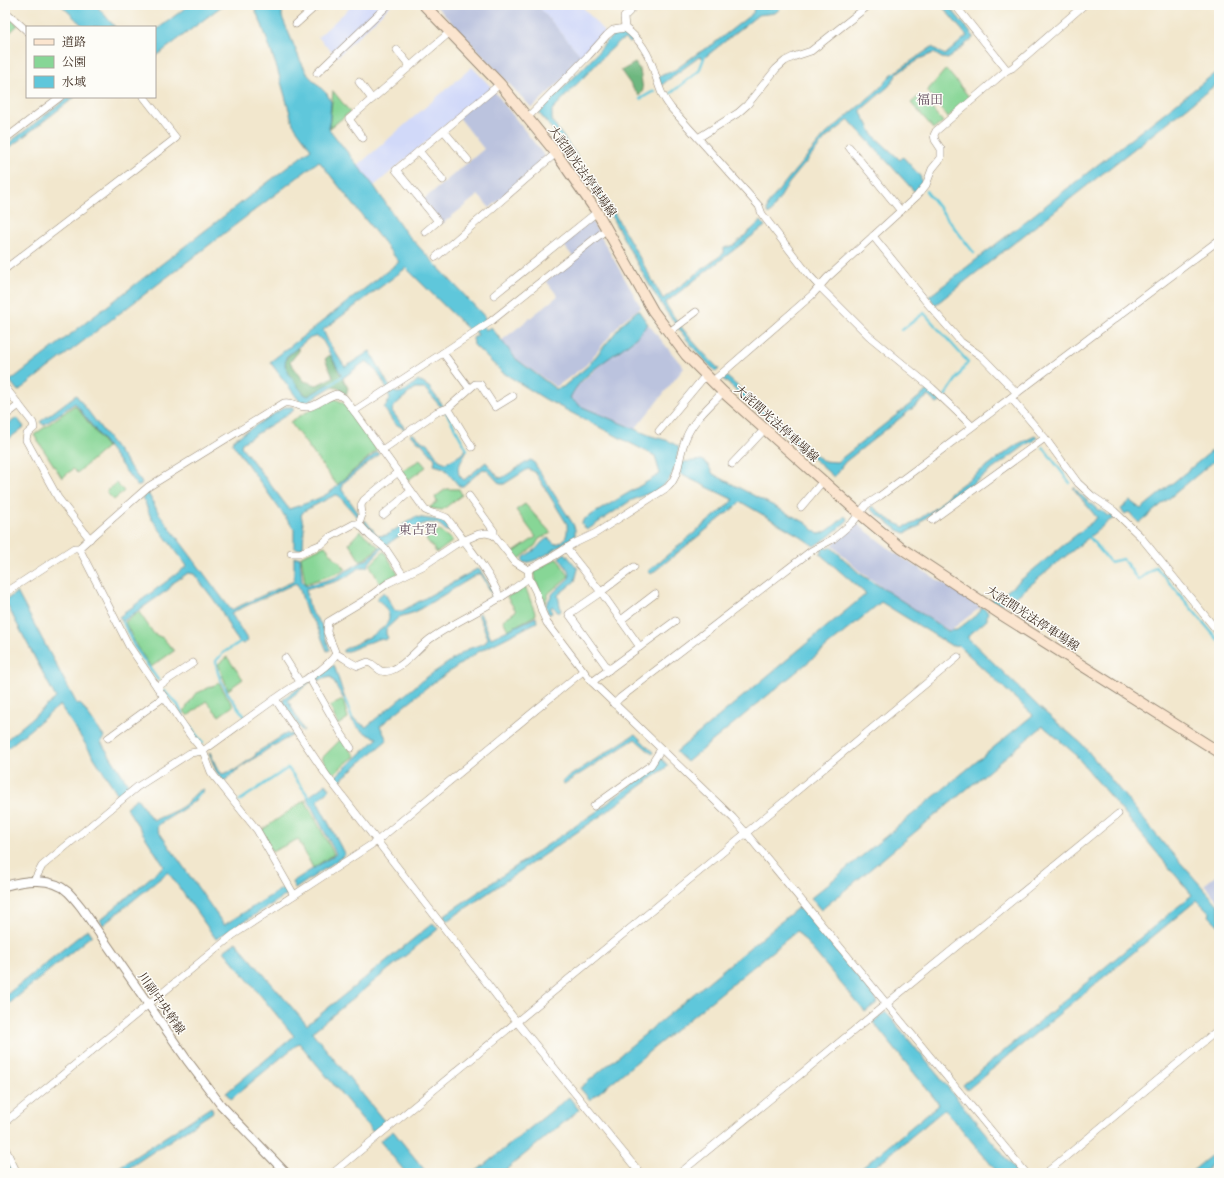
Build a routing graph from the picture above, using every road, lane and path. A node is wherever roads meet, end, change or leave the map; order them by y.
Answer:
1 (317, 5) edge
2 (388, 5) edge
3 (424, 5) edge
4 (636, 5) edge
5 (869, 5) edge
6 (955, 5) edge
7 (1084, 5) edge
8 (5, 11) edge
9 (296, 24) dead end
10 (625, 28) junction
11 (26, 30) edge
12 (450, 32) junction
13 (397, 50) dead end
14 (410, 66) junction
15 (1007, 70) junction
16 (317, 73) dead end
17 (359, 82) dead end
18 (500, 84) junction
19 (59, 98) edge
20 (145, 98) edge
21 (372, 99) junction
22 (528, 117) junction
23 (444, 131) junction
24 (364, 138) dead end
25 (698, 138) junction
26 (5, 139) edge
27 (850, 147) dead end
28 (419, 151) junction
29 (556, 153) junction
30 (468, 160) dead end
31 (443, 180) dead end
32 (901, 211) junction
33 (596, 212) junction
34 (607, 229) junction
35 (425, 232) dead end
36 (873, 236) junction
37 (1219, 240) edge
38 (436, 257) dead end
39 (5, 269) edge
40 (820, 287) junction
41 (494, 295) dead end
42 (696, 312) dead end
43 (671, 331) junction
44 (443, 353) junction
45 (708, 379) junction
46 (5, 387) edge
47 (469, 388) junction
48 (723, 392) junction
49 (513, 396) dead end
50 (1014, 396) junction
51 (19, 405) junction
52 (448, 408) junction
53 (354, 411) junction
54 (5, 416) edge
55 (972, 426) junction
56 (764, 430) junction
57 (659, 431) dead end
58 (1045, 438) junction
59 (472, 446) dead end
60 (382, 450) junction
61 (732, 464) dead end
62 (398, 472) junction
63 (823, 481) junction
64 (411, 492) junction
65 (468, 496) dead end
66 (801, 507) dead end
67 (860, 514) junction
68 (383, 515) dead end
69 (932, 520) dead end
70 (359, 524) junction
71 (494, 535) junction
72 (90, 540) junction
73 (464, 540) junction
74 (79, 548) junction
75 (566, 548) junction
76 (291, 553) dead end
77 (634, 567) dead end
78 (528, 570) junction
79 (403, 575) junction
80 (529, 578) junction
81 (601, 592) junction
82 (5, 593) edge
83 (655, 594) dead end
84 (500, 598) junction
85 (621, 620) junction
86 (675, 621) dead end
87 (1218, 630) edge
88 (640, 647) junction
89 (336, 654) junction
90 (958, 657) dead end
91 (285, 658) dead end
92 (193, 663) dead end
93 (609, 670) junction
94 (583, 671) junction
95 (311, 680) junction
96 (300, 682) junction
97 (592, 682) junction
98 (157, 687) junction
99 (164, 697) junction
100 (276, 699) junction
101 (614, 704) junction
102 (108, 738) dead end
103 (351, 748) dead end
104 (661, 749) junction
105 (203, 751) junction
106 (1219, 752) edge
107 (594, 806) dead end
108 (1118, 814) dead end
109 (746, 833) junction
110 (377, 841) junction
111 (34, 881) junction
112 (5, 886) edge
113 (294, 895) junction
114 (886, 1003) junction
115 (148, 1005) junction
116 (516, 1021) junction
117 (1219, 1029) edge
118 (5, 1122) edge
119 (5, 1148) edge
120 (17, 1173) edge
121 (286, 1173) edge
122 (333, 1173) edge
123 (640, 1173) edge
124 (680, 1173) edge
125 (1026, 1173) edge
126 (1046, 1173) edge

1 - 9 street
2 - 16 street
3 - 12 main road, 大詫間光法停車場線
4 - 10 street
5 - 25 street
6 - 15 street
7 - 15 street
8 - 11 street
10 - 22 street
10 - 25 street
12 - 14 street
12 - 18 main road, 大詫間光法停車場線
13 - 14 street
14 - 21 street
15 - 32 street
17 - 21 street
18 - 22 main road, 大詫間光法停車場線
18 - 23 street
19 - 26 street
20 - 39 street
21 - 24 street
22 - 29 main road, 大詫間光法停車場線
23 - 28 street
23 - 30 street
25 - 40 street
27 - 32 street
28 - 31 street
28 - 35 street
29 - 33 main road, 大詫間光法停車場線
29 - 38 street
32 - 36 street
33 - 34 main road, 大詫間光法停車場線
33 - 41 street
34 - 43 main road, 大詫間光法停車場線
34 - 44 street
36 - 40 street
36 - 50 street
37 - 50 street
40 - 45 street
40 - 55 street
42 - 43 street
43 - 45 main road, 大詫間光法停車場線
44 - 47 street
44 - 53 street
45 - 48 main road, 大詫間光法停車場線
45 - 57 street
46 - 51 street
47 - 49 street
47 - 52 street
48 - 56 main road, 大詫間光法停車場線
48 - 75 street
50 - 55 street
50 - 58 street
51 - 54 street
51 - 72 street
52 - 59 street
52 - 60 street
53 - 60 street
53 - 72 street
55 - 67 street
56 - 61 street
56 - 63 main road, 大詫間光法停車場線
58 - 69 street
58 - 87 street
60 - 62 street
62 - 64 street
62 - 70 street
63 - 66 street
63 - 67 main road, 大詫間光法停車場線
64 - 68 street
64 - 73 street
65 - 71 street
67 - 101 street
67 - 106 main road, 大詫間光法停車場線
70 - 76 street
70 - 79 street
71 - 73 street
71 - 78 street
72 - 74 street
73 - 79 street
73 - 84 street
74 - 82 street
74 - 98 street
75 - 78 street
75 - 81 street
77 - 81 street
78 - 80 street
79 - 89 street
80 - 84 street
80 - 94 street
81 - 85 street
81 - 93 street
83 - 85 street
84 - 89 street
85 - 88 street
86 - 88 street
88 - 93 street
89 - 95 street
90 - 109 street
91 - 96 street
92 - 98 street
93 - 97 street
94 - 97 street
94 - 110 street
95 - 96 street
95 - 103 street
96 - 100 street
97 - 101 street
98 - 99 street
99 - 102 street
99 - 105 street
100 - 105 street
100 - 110 street
101 - 104 street
104 - 107 street
104 - 109 street
105 - 111 street
105 - 113 street
108 - 114 street
109 - 114 street
109 - 116 street
110 - 113 street
110 - 116 street
111 - 112 street, 川副中央幹線
111 - 115 street, 川副中央幹線
113 - 115 street
114 - 124 street
114 - 125 street
115 - 118 street
115 - 121 street, 川副中央幹線
116 - 122 street
116 - 123 street
117 - 126 street
119 - 120 street

